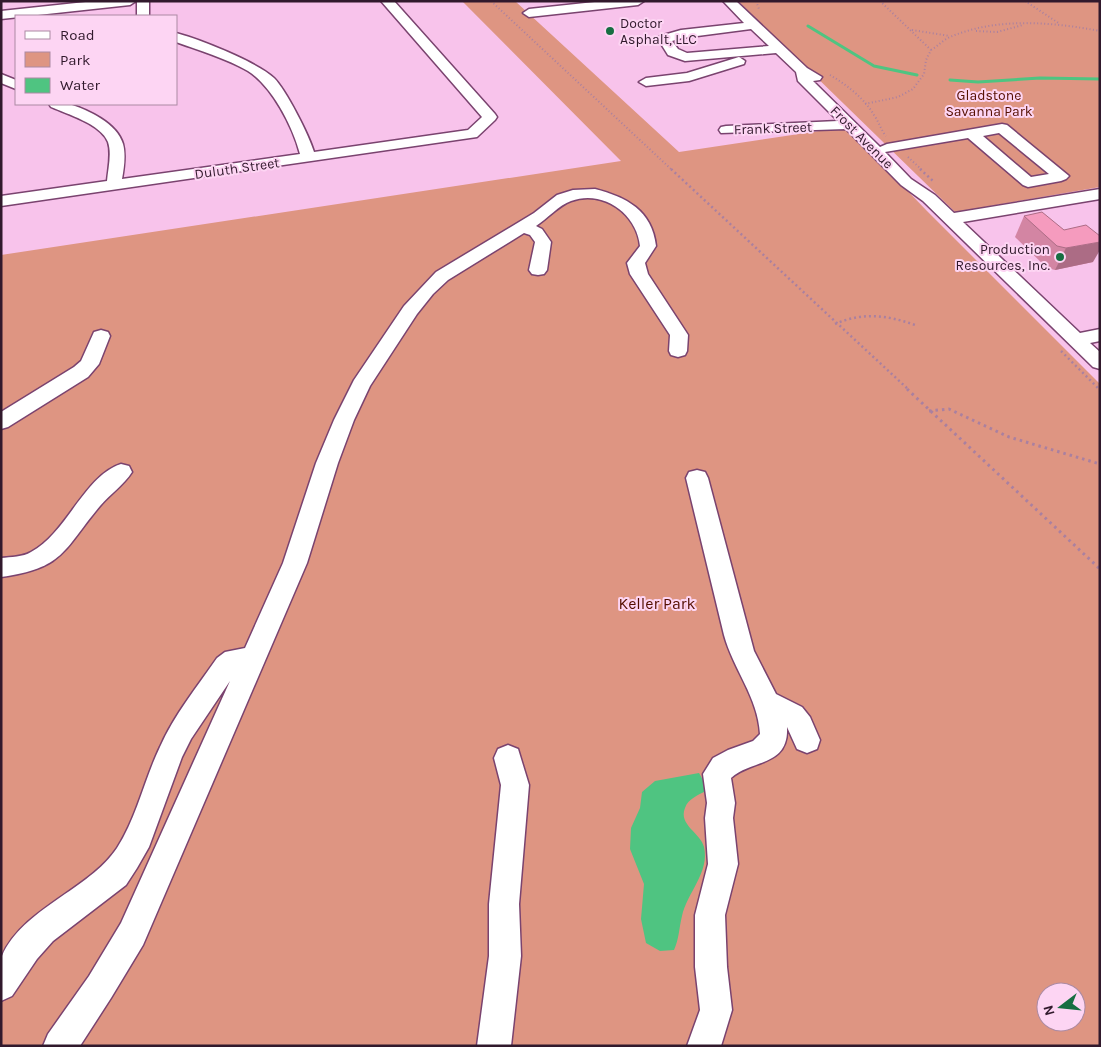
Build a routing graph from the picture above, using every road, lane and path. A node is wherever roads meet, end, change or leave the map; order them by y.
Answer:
1 (130, 1) edge
2 (143, 1) edge
3 (387, 1) edge
4 (491, 1) edge
5 (638, 1) edge
6 (729, 1) edge
7 (756, 1) edge
8 (880, 1) edge
9 (1025, 1) edge
10 (585, 7) junction
11 (529, 13) dead end
12 (1, 15) edge
13 (142, 15) edge
14 (1046, 15) junction
15 (596, 16) dead end
16 (758, 21) junction
17 (1027, 24) junction
18 (1036, 24) junction
19 (1061, 25) junction
20 (910, 29) junction
21 (970, 30) junction
22 (1100, 31) edge
23 (950, 36) junction
24 (178, 38) edge
25 (931, 50) junction
26 (780, 51) junction
27 (802, 71) junction
28 (829, 74) dead end
29 (1, 78) edge
30 (646, 82) dead end
31 (15, 85) edge
32 (865, 104) junction
33 (58, 105) edge
34 (792, 113) dead end
35 (763, 114) dead end
36 (850, 125) junction
37 (831, 126) junction
38 (768, 128) junction
39 (726, 130) dead end
40 (971, 133) junction
41 (892, 147) junction
42 (308, 158) junction
43 (114, 185) junction
44 (933, 191) junction
45 (1100, 194) edge
46 (1, 202) edge
47 (950, 219) junction
48 (524, 226) junction
49 (538, 270) dead end
50 (835, 324) junction
51 (915, 325) dead end
52 (1100, 335) edge
53 (101, 336) dead end
54 (1076, 340) junction
55 (678, 351) dead end
56 (1100, 363) edge
57 (929, 411) junction
58 (1, 422) edge
59 (1100, 464) edge
60 (121, 472) dead end
61 (697, 478) dead end
62 (1, 568) edge
63 (1100, 569) edge
64 (253, 658) junction
65 (767, 703) junction
66 (807, 740) dead end
67 (508, 758) dead end
68 (1, 985) edge
69 (60, 1046) edge
70 (494, 1046) edge
71 (704, 1046) edge

1 - 12 street
2 - 13 street
3 - 42 street, Duluth Street
4 - 50 path
5 - 10 street
6 - 16 street, Frost Avenue
7 - 16 path
8 - 20 path
9 - 14 path
10 - 11 street
10 - 15 street
14 - 18 path
14 - 19 path
16 - 26 street, Frost Avenue
16 - 26 street
17 - 18 path
17 - 21 path
17 - 21 path
18 - 19 path
19 - 22 path
20 - 23 path
20 - 25 path
21 - 23 path
23 - 25 path
24 - 42 street
25 - 32 path
26 - 27 street, Frost Avenue
26 - 30 street
27 - 36 street, Frost Avenue
27 - 41 street, Frost Avenue
28 - 32 path
29 - 31 street
32 - 41 path
33 - 43 street
34 - 37 street
35 - 38 street
36 - 37 street, Frank Street
36 - 44 street, Frost Avenue
37 - 38 street, Frank Street
38 - 39 street, Frank Street
40 - 40 street
40 - 41 street
41 - 44 path
41 - 44 street, Frost Avenue
42 - 43 street, Duluth Street
43 - 46 street, Duluth Street
44 - 47 street, Frost Avenue
45 - 47 street
47 - 54 street, Frost Avenue
48 - 49 street
48 - 55 street
48 - 64 street
50 - 51 path
50 - 57 path
52 - 54 street
53 - 58 street
54 - 56 street, Frost Avenue
57 - 59 path
57 - 63 path
60 - 62 street
61 - 65 street
64 - 68 street
64 - 69 street
65 - 66 street
65 - 71 street
67 - 70 street

